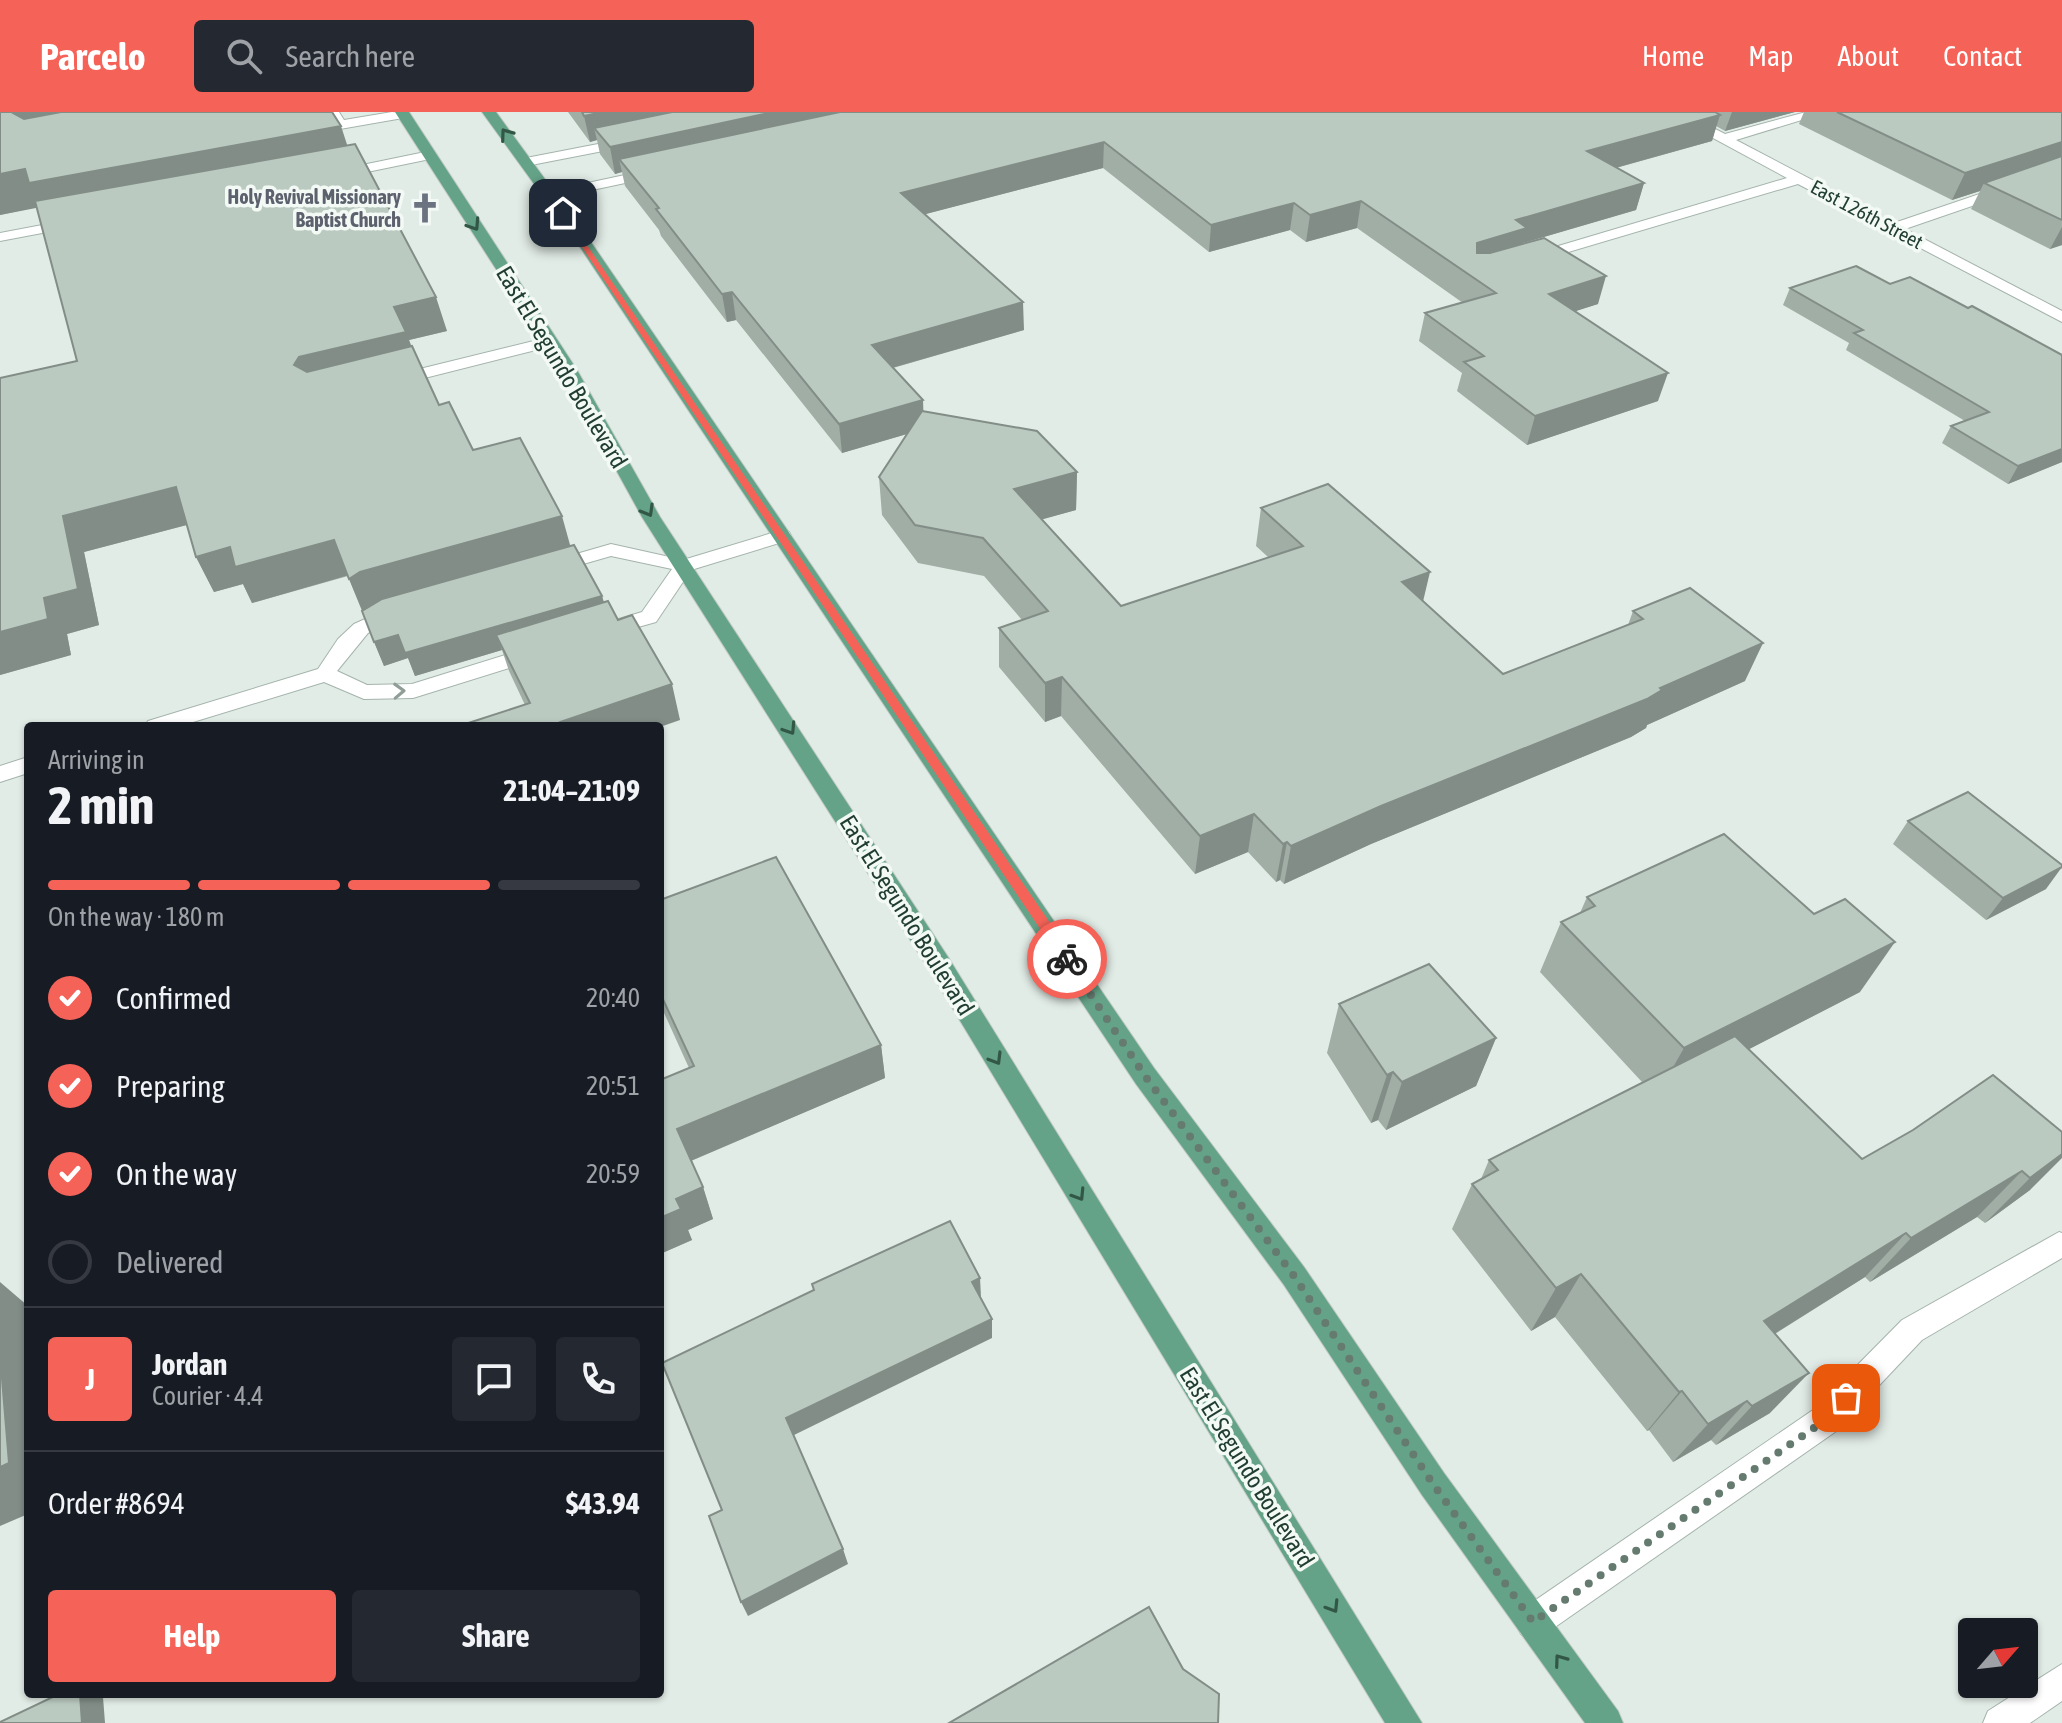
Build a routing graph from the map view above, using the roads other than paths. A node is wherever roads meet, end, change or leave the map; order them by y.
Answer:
1 (332, 112) edge
2 (489, 112) edge
3 (1672, 112) edge
4 (1821, 112) edge
5 (402, 113) edge
6 (642, 139) edge
7 (1724, 139) junction
8 (430, 155) junction
9 (526, 162) junction
10 (2062, 170) edge
11 (664, 171) edge
12 (318, 178) edge
13 (1799, 179) junction
14 (550, 195) junction
15 (91, 220) edge
16 (1893, 228) junction
17 (0, 237) edge
18 (1523, 261) edge
19 (2062, 317) edge
20 (550, 342) junction
21 (381, 384) edge
22 (782, 536) junction
23 (684, 566) junction
24 (535, 572) edge
25 (413, 606) edge
26 (590, 635) edge
27 (561, 645) edge
28 (325, 674) junction
29 (169, 722) edge
30 (24, 766) edge
31 (0, 774) edge
32 (2059, 1245) dead end
33 (1533, 1622) junction
34 (2062, 1681) edge
35 (1405, 1723) edge
36 (1606, 1723) edge
37 (2000, 1723) edge

1 - 5 street
9 -> 2 main road
3 - 7 street, East 126th Street
4 - 7 street
5 - 8 main road, East El Segundo Boulevard
6 - 9 street
7 - 13 street, East 126th Street
8 - 12 street
8 -> 20 main road, East El Segundo Boulevard
9 - 14 main road
10 - 16 street
11 - 14 street
13 - 16 street, East 126th Street
13 - 18 street
14 - 22 main road
15 - 17 street
16 - 19 street, East 126th Street
20 - 21 street
20 -> 23 main road, East El Segundo Boulevard
22 - 23 street
22 - 33 main road
23 - 24 street
23 - 26 street
23 -> 35 main road, East El Segundo Boulevard
25 - 28 street
28 -> 27 street
28 - 29 street
30 - 31 street
32 - 33 street
36 -> 33 main road
34 - 37 street

